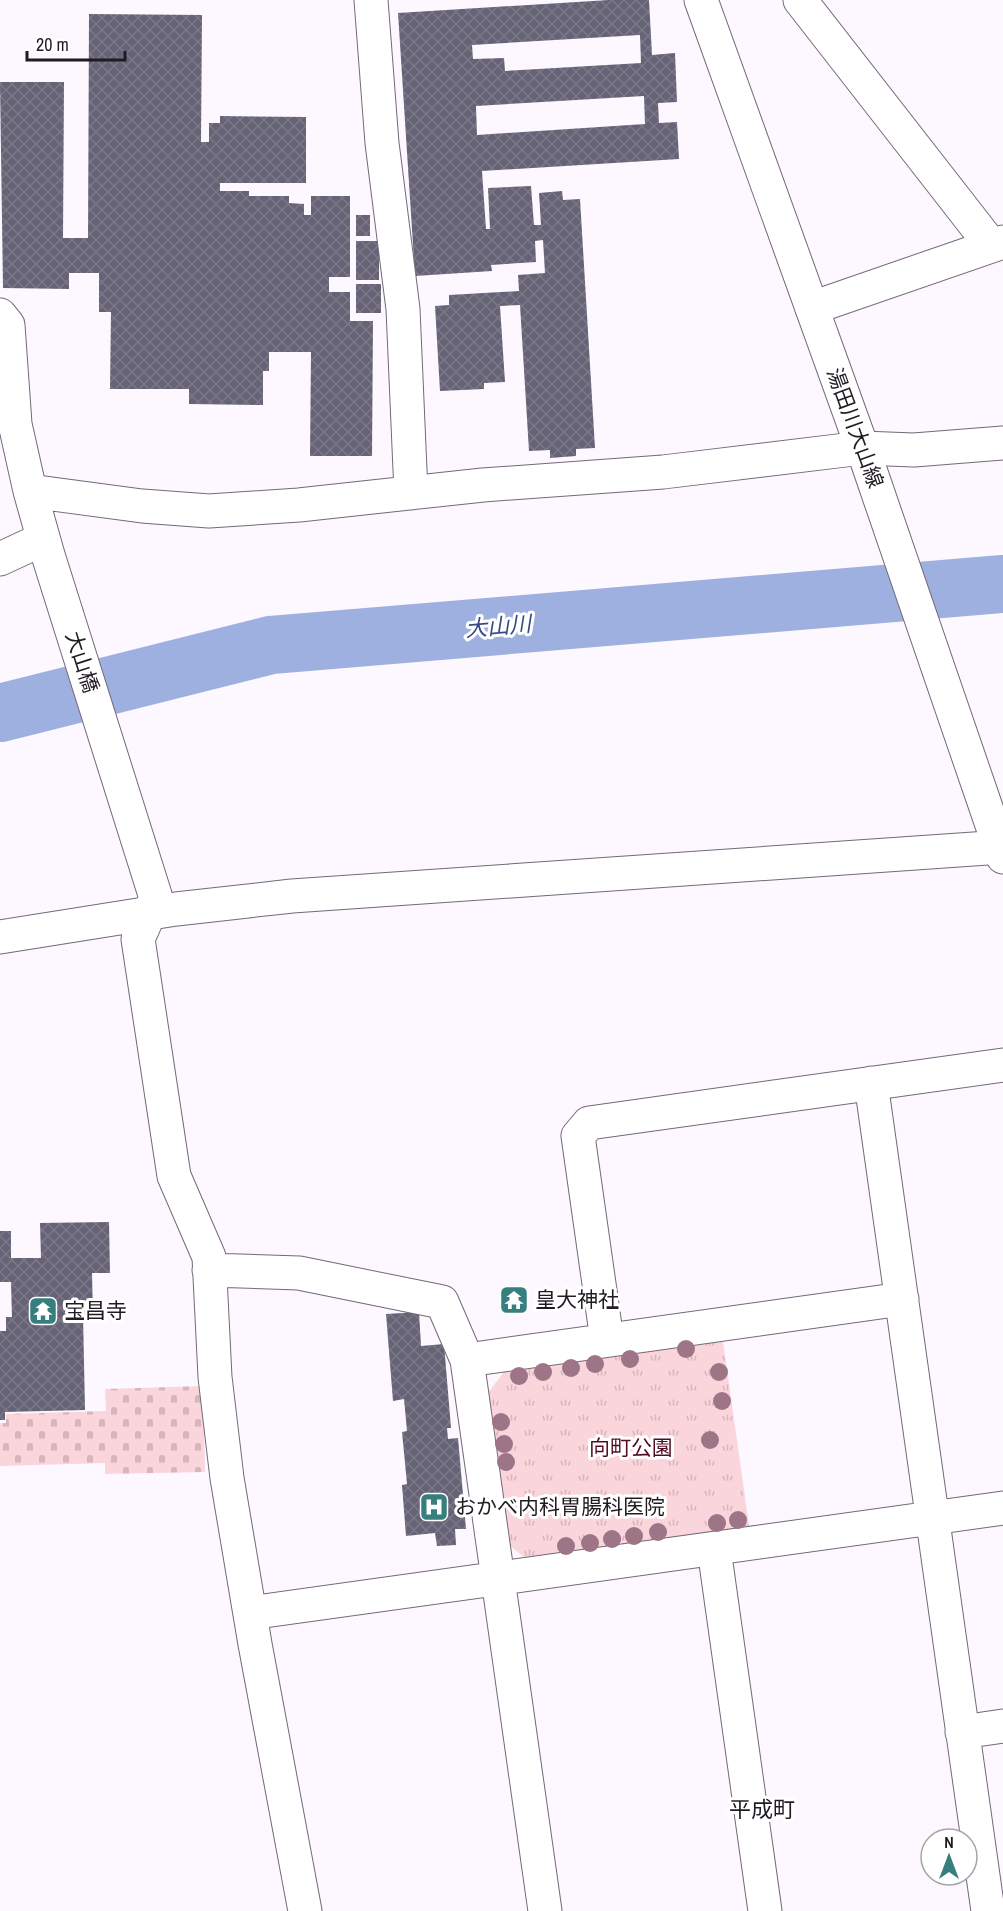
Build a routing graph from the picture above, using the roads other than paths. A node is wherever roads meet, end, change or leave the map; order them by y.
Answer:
1 (371, 0) edge
2 (701, 0) edge
3 (800, 0) edge
4 (997, 244) edge
5 (812, 308) junction
6 (0, 315) edge
7 (1003, 443) edge
8 (865, 454) junction
9 (30, 491) junction
10 (411, 493) junction
11 (46, 547) junction
12 (0, 559) edge
13 (1002, 850) edge
14 (150, 914) junction
15 (0, 937) edge
16 (1003, 1065) edge
17 (871, 1083) junction
18 (209, 1270) junction
19 (902, 1299) junction
20 (607, 1340) junction
21 (467, 1360) junction
22 (1003, 1508) edge
23 (933, 1518) junction
24 (714, 1549) junction
25 (498, 1578) junction
26 (250, 1613) junction
27 (1003, 1726) edge
28 (962, 1732) junction
29 (305, 1911) edge
30 (545, 1911) edge
31 (765, 1911) edge
32 (988, 1911) edge

1 - 10 street
2 - 5 street, 湯田川大山線
3 - 4 street
4 - 5 street
5 - 8 street, 湯田川大山線
6 - 9 street, 大山橋
7 - 8 street
8 - 10 street
8 - 13 street, 湯田川大山線
9 - 10 street
9 - 11 street, 大山橋
11 - 12 street
11 - 14 street, 大山橋
13 - 14 street
14 - 15 street
14 - 18 street, 大山橋
16 - 17 street
17 - 19 street
17 - 20 street
18 - 21 street
18 - 26 street, 大山橋
19 - 20 street
19 - 23 street
20 - 21 street
21 - 25 street
22 - 23 street
23 - 24 street
23 - 28 street
24 - 25 street
24 - 31 street
25 - 26 street
25 - 30 street
26 - 29 street, 大山橋
27 - 28 street
28 - 32 street

